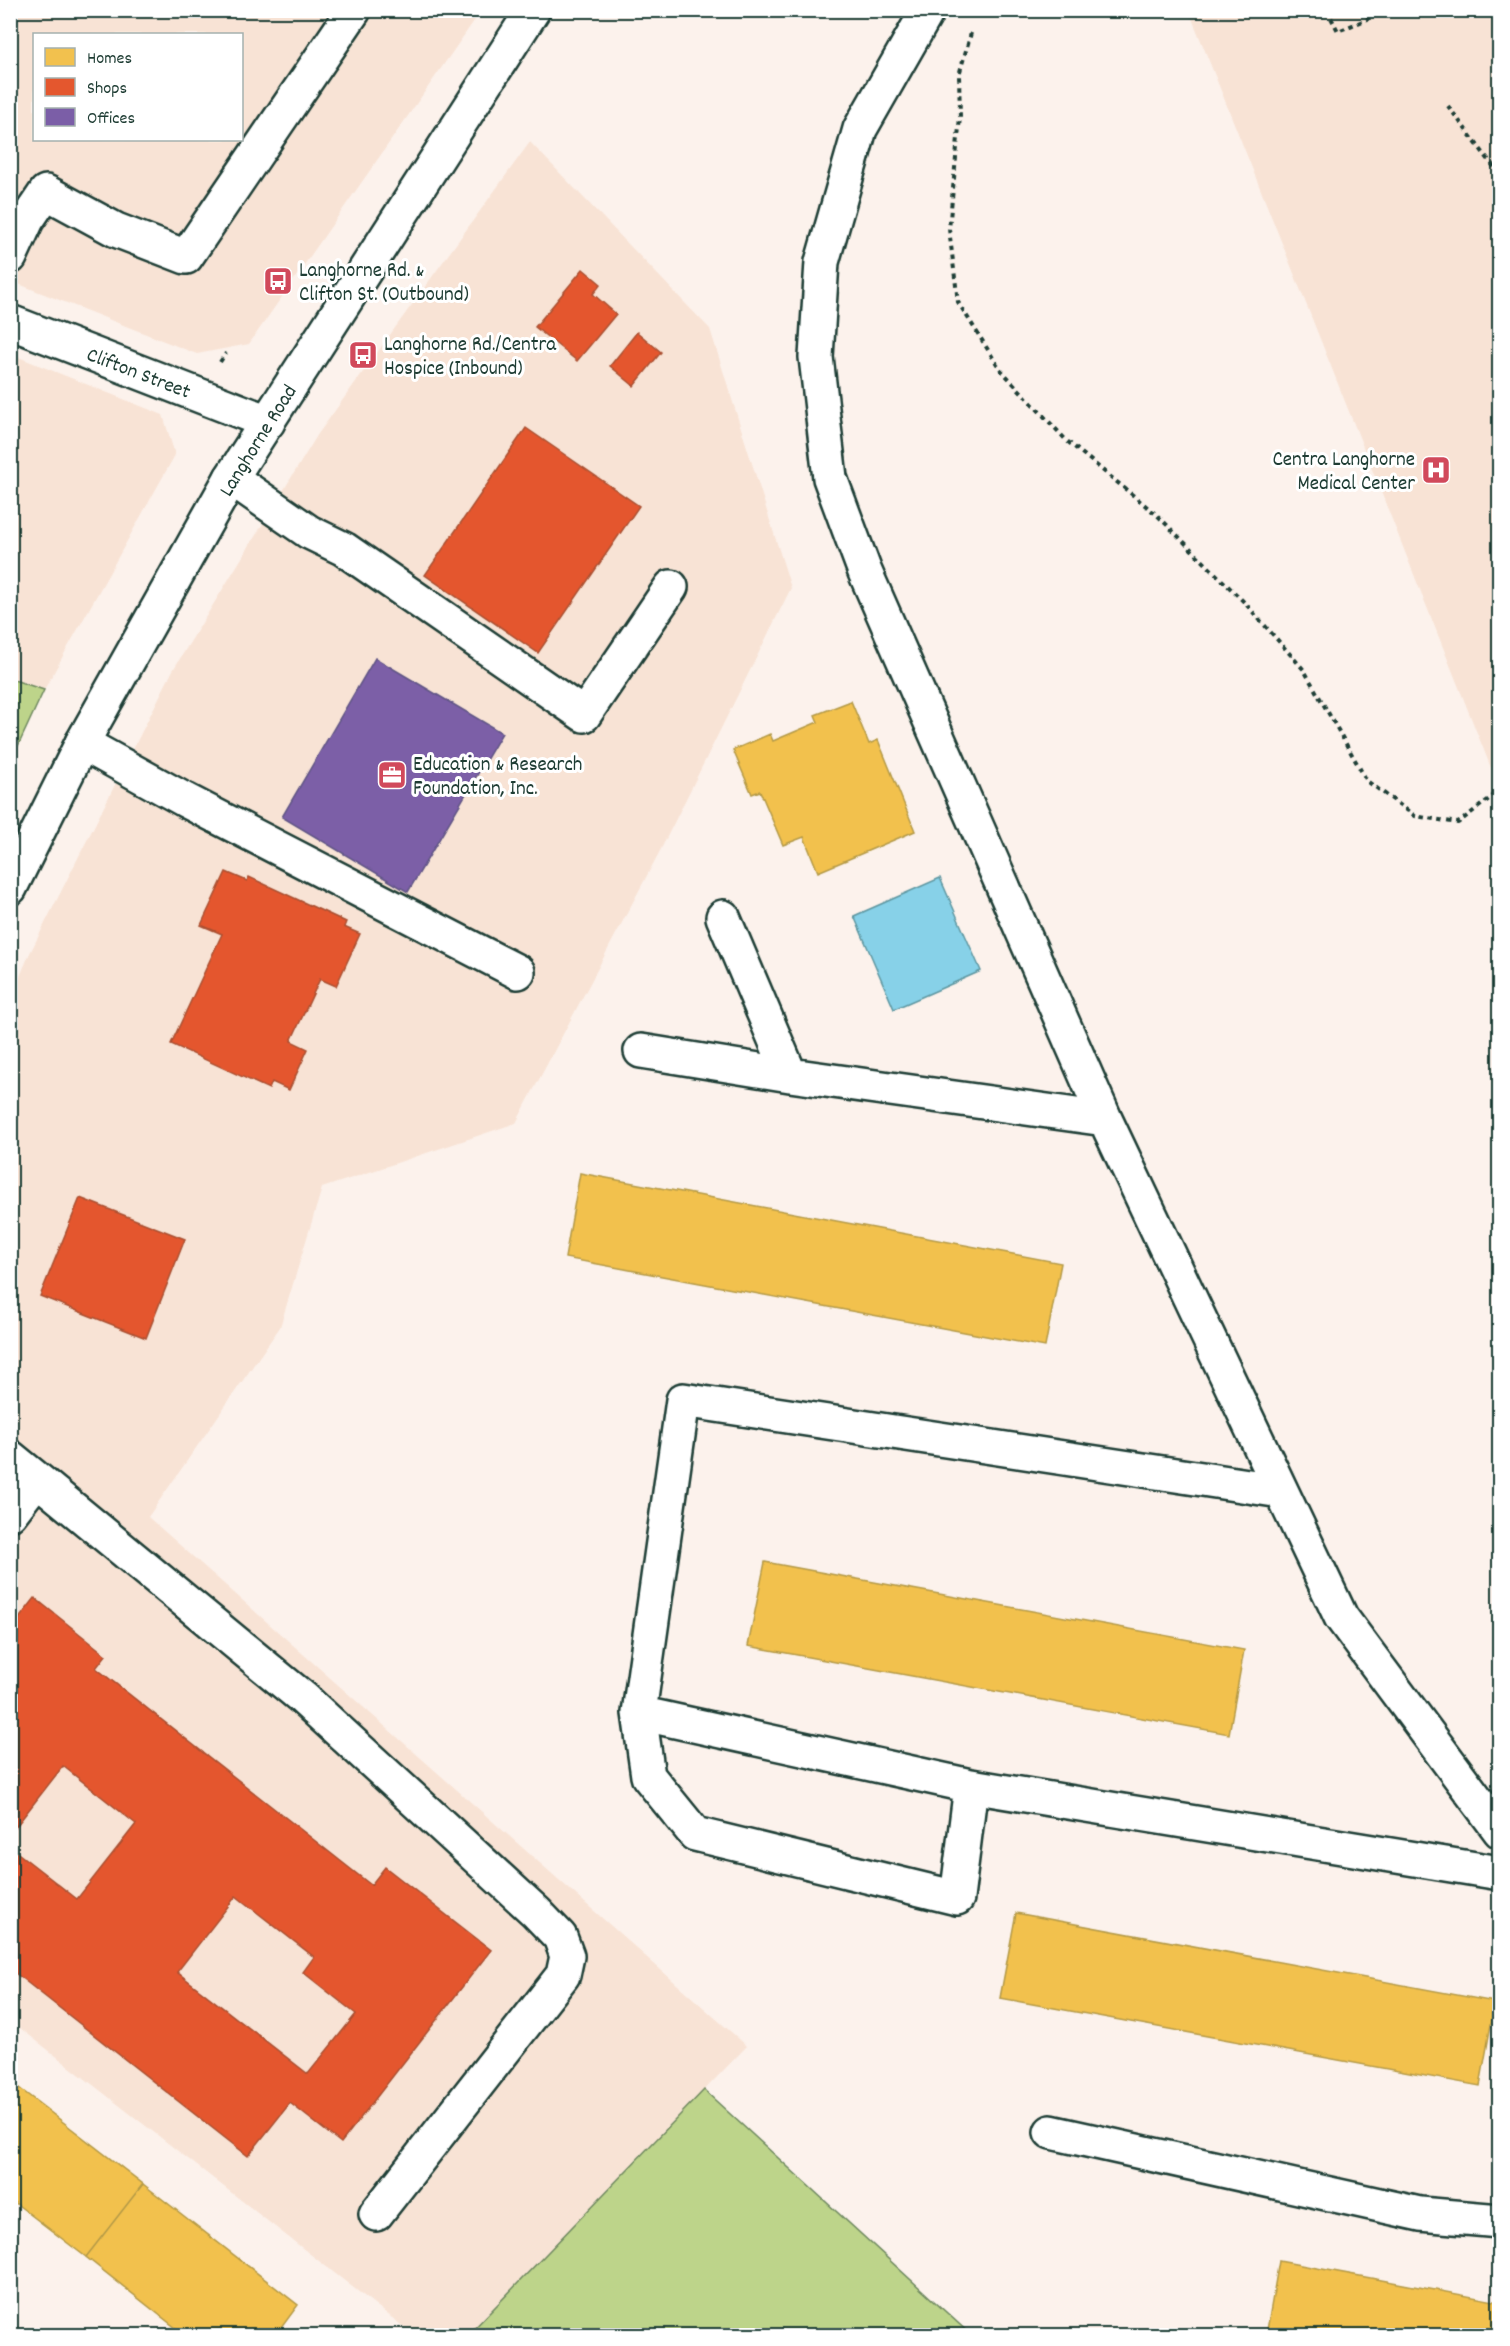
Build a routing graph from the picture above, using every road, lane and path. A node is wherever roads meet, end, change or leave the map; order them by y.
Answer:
1 (354, 10) edge
2 (533, 10) edge
3 (928, 10) edge
4 (1327, 10) edge
5 (1390, 10) edge
6 (971, 33) dead end
7 (1448, 106) dead end
8 (1500, 175) edge
9 (10, 257) edge
10 (10, 322) edge
11 (268, 422) junction
12 (231, 478) junction
13 (671, 587) dead end
14 (82, 743) junction
15 (1500, 783) edge
16 (10, 888) edge
17 (723, 917) dead end
18 (518, 972) dead end
19 (641, 1051) dead end
20 (790, 1075) junction
21 (1105, 1119) junction
22 (10, 1457) edge
23 (37, 1479) junction
24 (1281, 1491) junction
25 (10, 1514) edge
26 (639, 1713) junction
27 (971, 1786) junction
28 (1500, 1831) edge
29 (1500, 1873) edge
30 (1051, 2132) dead end
31 (376, 2214) dead end
32 (1500, 2221) edge

1 - 9 main road
2 - 11 main road, Langhorne Road
3 - 21 main road
4 - 5 path
6 - 15 path
7 - 8 path
10 - 11 main road, Clifton Street
11 - 12 main road, Langhorne Road
12 - 13 main road
12 - 14 main road, Langhorne Road
14 - 16 main road, Langhorne Road
14 - 18 main road
17 - 20 main road
19 - 20 main road
20 - 21 main road
21 - 24 main road
22 - 23 main road
23 - 25 main road
23 - 31 main road
24 - 26 main road
24 - 28 main road
26 - 27 main road
26 - 27 main road
27 - 29 main road
30 - 32 main road

